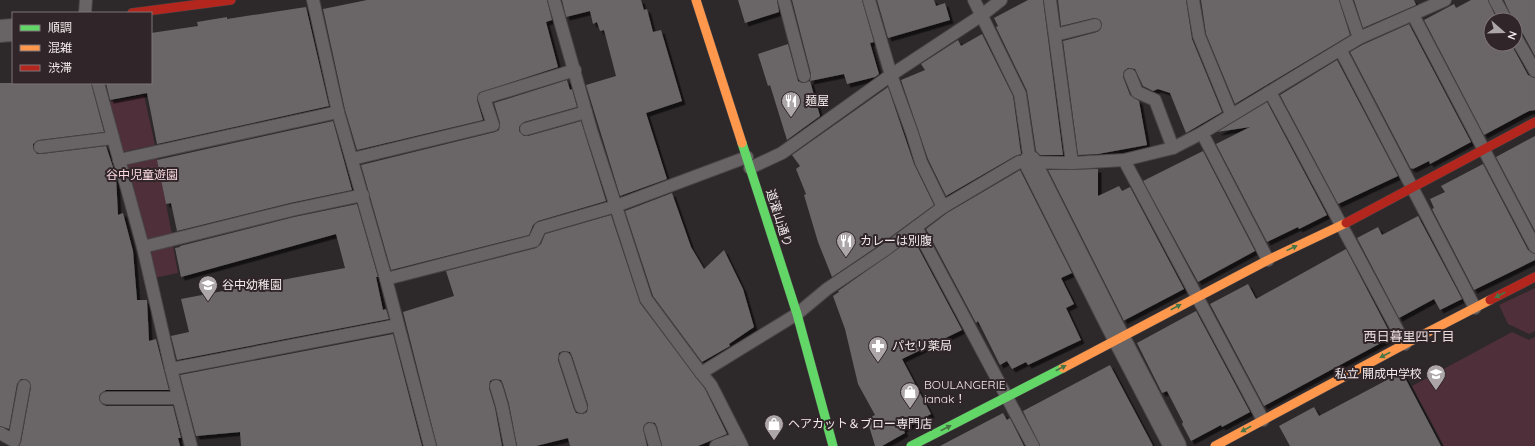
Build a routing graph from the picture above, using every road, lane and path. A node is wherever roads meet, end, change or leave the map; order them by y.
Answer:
1 (86, 0) edge
2 (230, 0) edge
3 (313, 0) edge
4 (554, 0) edge
5 (696, 0) edge
6 (784, 0) edge
7 (869, 0) edge
8 (974, 0) edge
9 (1001, 0) edge
10 (1050, 0) edge
11 (1193, 0) edge
12 (1346, 0) edge
13 (1445, 0) edge
14 (1495, 0) edge
15 (1419, 8) edge
16 (85, 12) edge
17 (140, 12) edge
18 (1502, 12) edge
19 (982, 15) junction
20 (1095, 25) dead end
21 (12, 30) edge
22 (0, 31) edge
23 (1055, 35) junction
24 (1359, 38) junction
25 (1523, 50) edge
26 (1341, 51) junction
27 (575, 70) junction
28 (1535, 71) edge
29 (891, 75) junction
30 (1130, 75) dead end
31 (804, 76) dead end
32 (98, 84) edge
33 (1270, 92) junction
34 (338, 112) junction
35 (586, 112) junction
36 (1231, 114) junction
37 (1535, 122) edge
38 (526, 129) dead end
39 (1202, 133) junction
40 (113, 138) junction
41 (40, 147) dead end
42 (1173, 148) junction
43 (1484, 149) junction
44 (352, 159) junction
45 (119, 160) junction
46 (1124, 160) junction
47 (1030, 162) junction
48 (1072, 162) junction
49 (749, 163) junction
50 (1412, 187) junction
51 (363, 195) junction
52 (616, 206) junction
53 (943, 207) junction
54 (1342, 225) junction
55 (916, 227) junction
56 (143, 247) junction
57 (1535, 247) edge
58 (1268, 260) junction
59 (386, 278) junction
60 (1535, 278) edge
61 (1196, 297) junction
62 (1475, 308) junction
63 (797, 314) junction
64 (398, 325) junction
65 (1118, 338) junction
66 (1405, 344) junction
67 (565, 358) dead end
68 (171, 369) junction
69 (701, 374) junction
70 (24, 386) dead end
71 (496, 386) dead end
72 (106, 398) dead end
73 (178, 398) junction
74 (1006, 398) junction
75 (581, 407) dead end
76 (1263, 420) junction
77 (650, 429) dead end
78 (0, 433) edge
79 (740, 442) edge
80 (191, 446) edge
81 (430, 446) edge
82 (510, 446) edge
83 (654, 446) edge
84 (716, 446) edge
85 (834, 446) edge
86 (911, 446) edge
87 (1032, 446) edge
88 (1175, 446) edge
89 (1215, 446) edge

1 - 16 lane
2 - 17 street
3 - 34 lane
4 - 27 lane
5 - 49 street, 道灌山通り
6 - 31 lane
7 - 29 lane
8 - 19 lane
9 - 19 lane
10 - 23 lane
11 - 36 lane
12 - 24 lane
13 - 15 lane
14 - 18 lane
15 - 24 lane
15 - 43 lane
19 - 29 lane
19 - 47 lane
20 - 23 lane
21 - 22 street
23 - 48 lane
24 - 26 lane
25 - 28 lane
26 - 33 lane
26 - 50 lane
27 - 35 lane
27 - 44 lane
29 - 49 lane
29 - 53 lane
30 - 42 lane
32 - 40 lane
33 - 36 lane
33 - 54 lane
34 - 44 lane
34 - 45 lane
35 - 38 lane
35 - 52 lane
36 - 39 lane
37 - 43 street
39 - 42 lane
39 - 58 lane
40 - 41 lane
40 - 45 lane
42 - 46 lane
43 - 50 street
43 - 57 lane
44 - 51 lane
45 - 56 lane
46 - 48 lane
46 - 61 lane
47 - 48 lane
47 - 53 lane
47 - 65 street
49 - 52 lane
49 - 63 street, 道灌山通り
50 - 54 street
50 - 62 lane
51 - 56 lane
51 - 59 lane
52 - 59 lane
52 - 69 lane
53 - 55 lane
58 -> 54 street
54 - 66 lane
55 - 63 lane
55 - 74 lane
56 - 68 lane
58 - 61 street
59 - 64 lane
60 -> 62 street
65 -> 61 street
61 - 76 lane
62 - 66 street
63 - 69 lane
63 - 85 street, 道灌山通り
64 - 68 lane
64 - 81 lane
74 -> 65 street
65 - 88 street
66 -> 76 street
67 - 75 lane
68 - 73 lane
69 - 79 lane
70 - 78 lane
71 - 82 lane
72 - 73 lane
73 - 80 lane
86 -> 74 street
74 - 87 lane
76 -> 89 street
77 - 83 lane
79 - 84 lane

